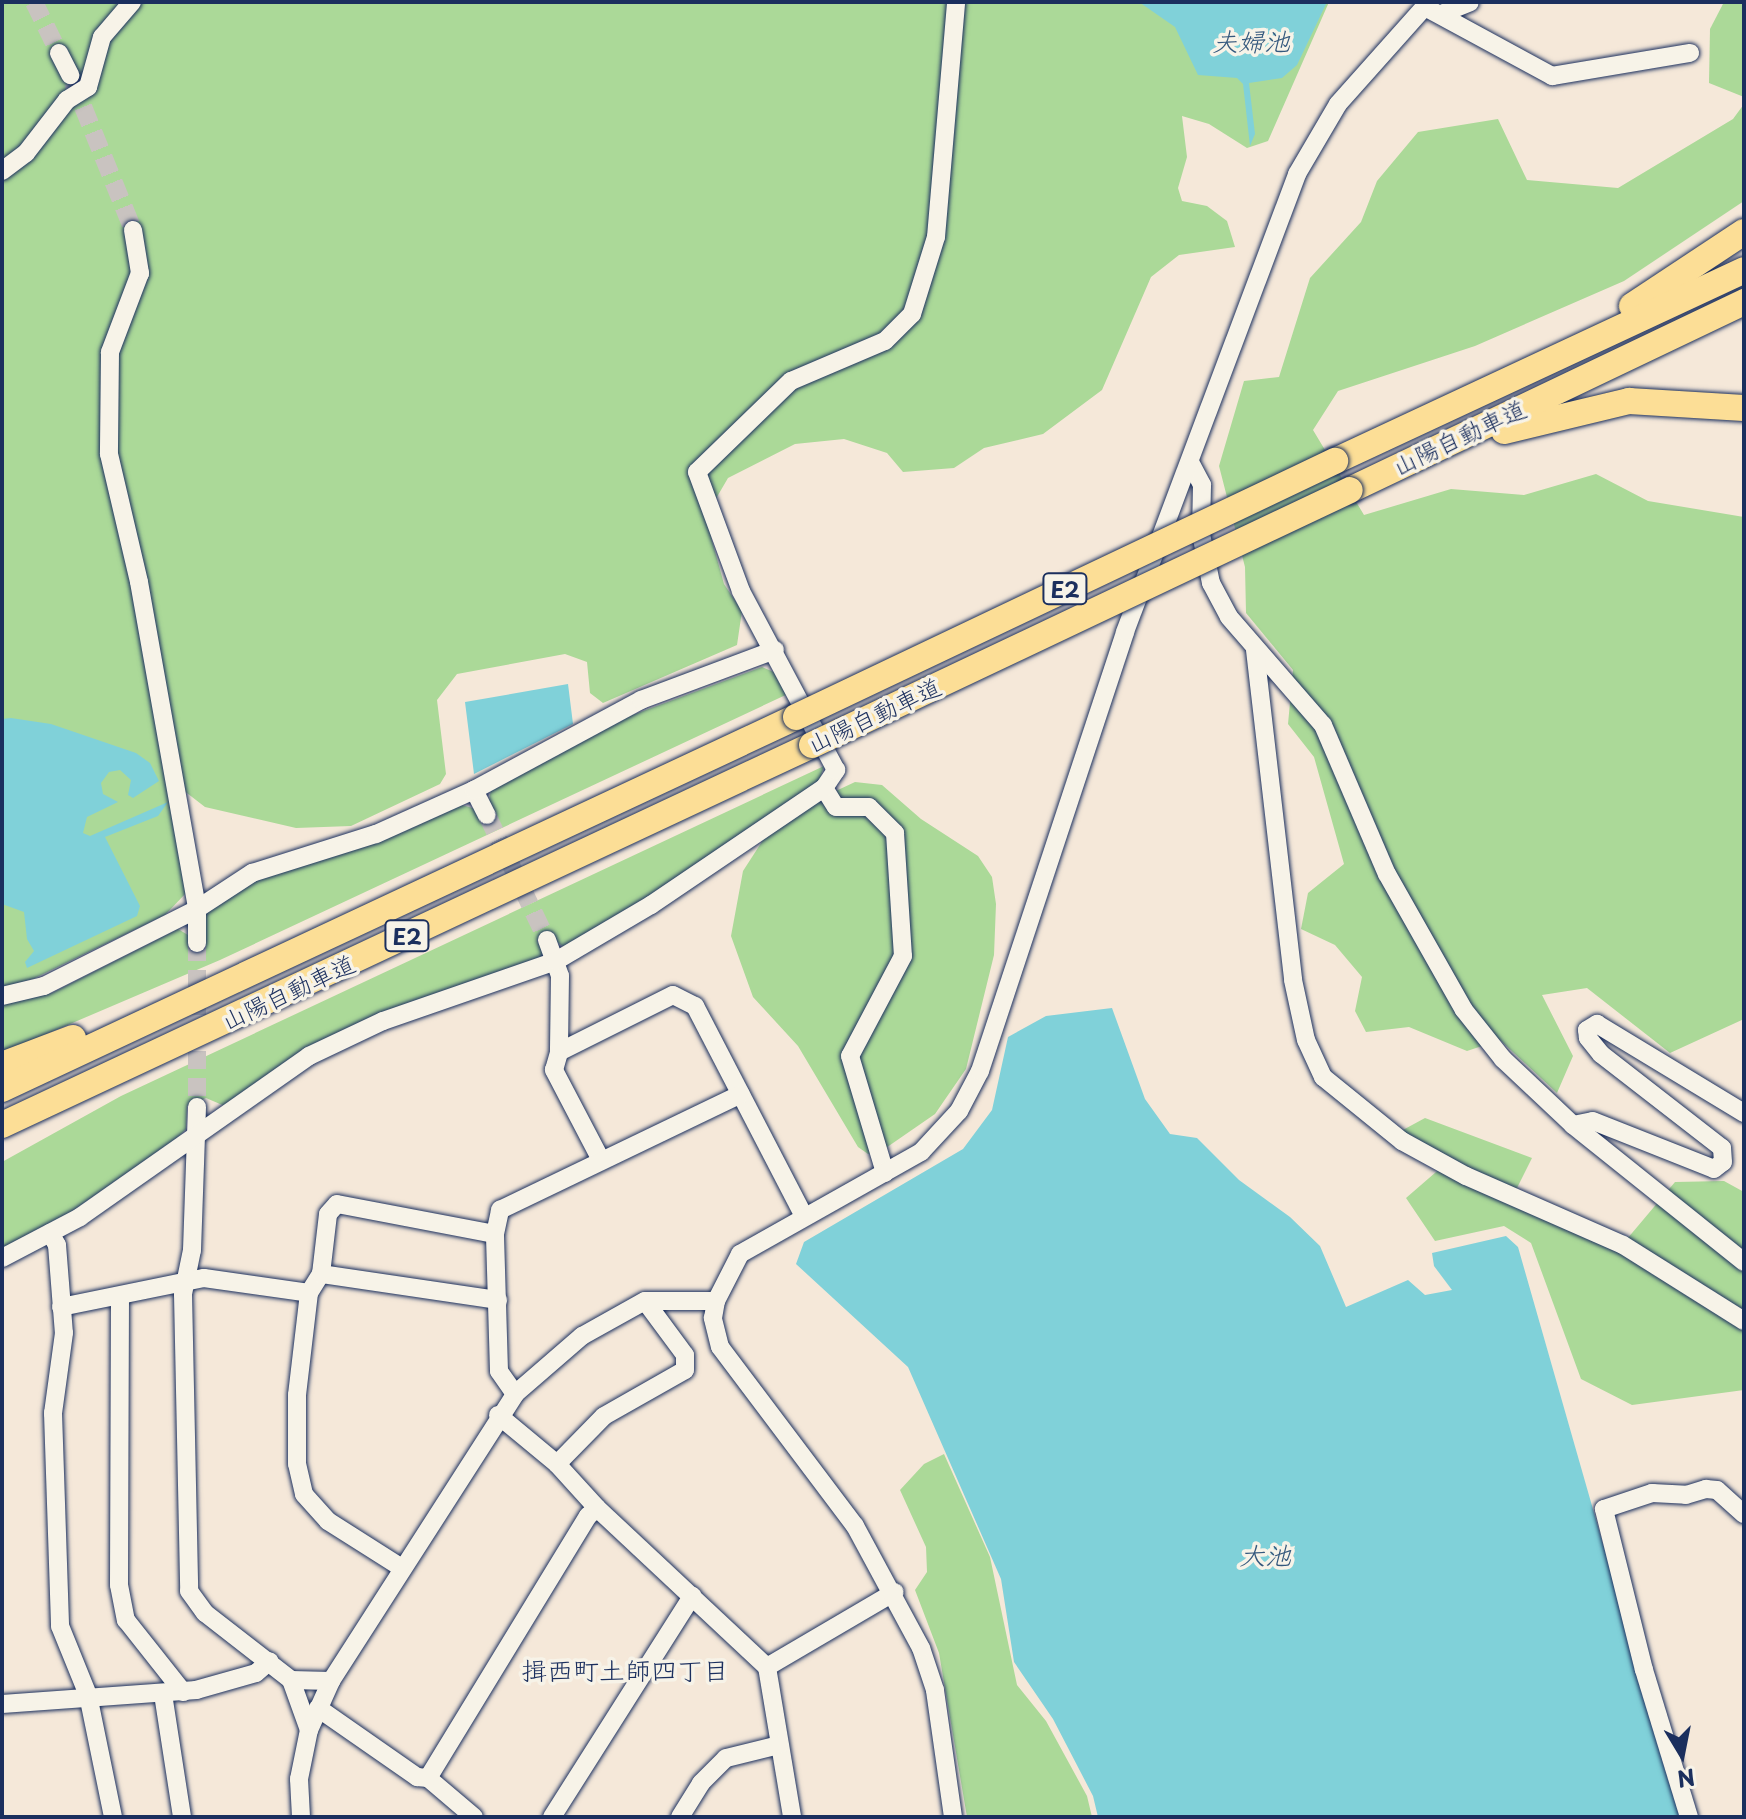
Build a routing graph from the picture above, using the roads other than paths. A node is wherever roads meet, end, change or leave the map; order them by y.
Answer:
1 (132, 2) edge
2 (956, 2) edge
3 (1470, 2) edge
4 (1432, 8) edge
5 (59, 53) tunnel mouth
6 (1690, 53) dead end
7 (70, 75) tunnel mouth
8 (2, 171) edge
9 (133, 230) tunnel mouth
10 (1744, 232) edge
11 (1744, 270) edge
12 (1744, 302) edge
13 (1462, 402) junction
14 (1744, 408) edge
15 (1404, 462) junction
16 (1191, 464) junction
17 (775, 650) junction
18 (1255, 650) junction
19 (824, 788) junction
20 (474, 790) junction
21 (487, 815) tunnel mouth
22 (500, 852) junction
23 (197, 909) junction
24 (547, 940) tunnel mouth
25 (197, 943) tunnel mouth
26 (556, 961) junction
27 (2, 996) edge
28 (231, 1018) junction
29 (559, 1052) junction
30 (2, 1065) edge
31 (2, 1089) edge
32 (741, 1094) junction
33 (197, 1107) tunnel mouth
34 (1744, 1113) edge
35 (2, 1125) edge
36 (1573, 1125) junction
37 (199, 1134) junction
38 (2, 1145) edge
39 (601, 1160) junction
40 (885, 1173) junction
41 (803, 1214) junction
42 (50, 1233) junction
43 (495, 1234) junction
44 (2, 1258) edge
45 (1744, 1262) edge
46 (321, 1274) junction
47 (189, 1281) junction
48 (309, 1293) junction
49 (120, 1296) junction
50 (498, 1300) junction
51 (645, 1301) junction
52 (716, 1301) junction
53 (61, 1307) junction
54 (1744, 1321) edge
55 (515, 1394) junction
56 (498, 1415) junction
57 (557, 1464) junction
58 (597, 1508) junction
59 (1744, 1514) edge
60 (402, 1568) junction
61 (895, 1592) junction
62 (692, 1596) junction
63 (270, 1661) junction
64 (767, 1667) junction
65 (291, 1680) junction
66 (331, 1681) junction
67 (183, 1692) junction
68 (163, 1694) junction
69 (88, 1695) junction
70 (2, 1704) edge
71 (318, 1708) junction
72 (309, 1730) junction
73 (779, 1745) junction
74 (428, 1778) junction
75 (113, 1817) edge
76 (182, 1817) edge
77 (301, 1817) edge
78 (474, 1817) edge
79 (552, 1817) edge
80 (680, 1817) edge
81 (792, 1817) edge
82 (953, 1817) edge
83 (1689, 1817) edge

1 - 8 street
2 - 17 street
3 - 4 street
4 - 6 street
4 - 16 street
5 - 7 street
9 - 23 street
10 - 13 highway
11 - 13 highway, 山陽自動車道 / E2
12 - 15 highway, 山陽自動車道 / E2
13 - 22 highway, 山陽自動車道 / E2, bridge
14 - 15 highway
15 - 28 highway, 山陽自動車道 / E2, bridge
16 - 18 street
16 - 40 street
17 - 19 street
17 - 20 street
18 - 36 street
18 - 54 street
19 - 26 street
19 - 40 street
20 - 21 street
20 - 23 street
22 - 30 highway
22 - 31 highway, 山陽自動車道 / E2
23 - 25 street
23 - 27 street
24 - 26 street
26 - 29 street
26 - 37 street
28 - 35 highway, 山陽自動車道 / E2
28 - 38 highway
29 - 32 street
29 - 39 street
32 - 39 street
32 - 41 street
33 - 37 street
34 - 36 street
36 - 45 street
37 - 42 street
37 - 47 street
39 - 43 street
40 - 41 street
41 - 52 street
42 - 44 street
42 - 53 street
43 - 46 street
43 - 50 street
46 - 48 street
46 - 50 street
47 - 48 street
47 - 49 street
47 - 63 street
48 - 60 street
49 - 53 street
49 - 67 street
50 - 55 street
51 - 52 street
51 - 55 street
51 - 57 street
52 - 61 street
53 - 69 street
55 - 56 street
56 - 57 street
56 - 60 street
57 - 58 street
58 - 62 street
58 - 74 street
59 - 83 street
60 - 66 street
61 - 64 street
61 - 82 street
62 - 64 street
62 - 79 street
63 - 65 street
63 - 67 street
64 - 73 street
65 - 66 street
65 - 72 street
66 - 71 street
67 - 68 street
68 - 69 street
68 - 76 street
69 - 70 street
69 - 75 street
71 - 72 street
71 - 74 street
72 - 77 street
73 - 80 street
73 - 81 street
74 - 78 street

